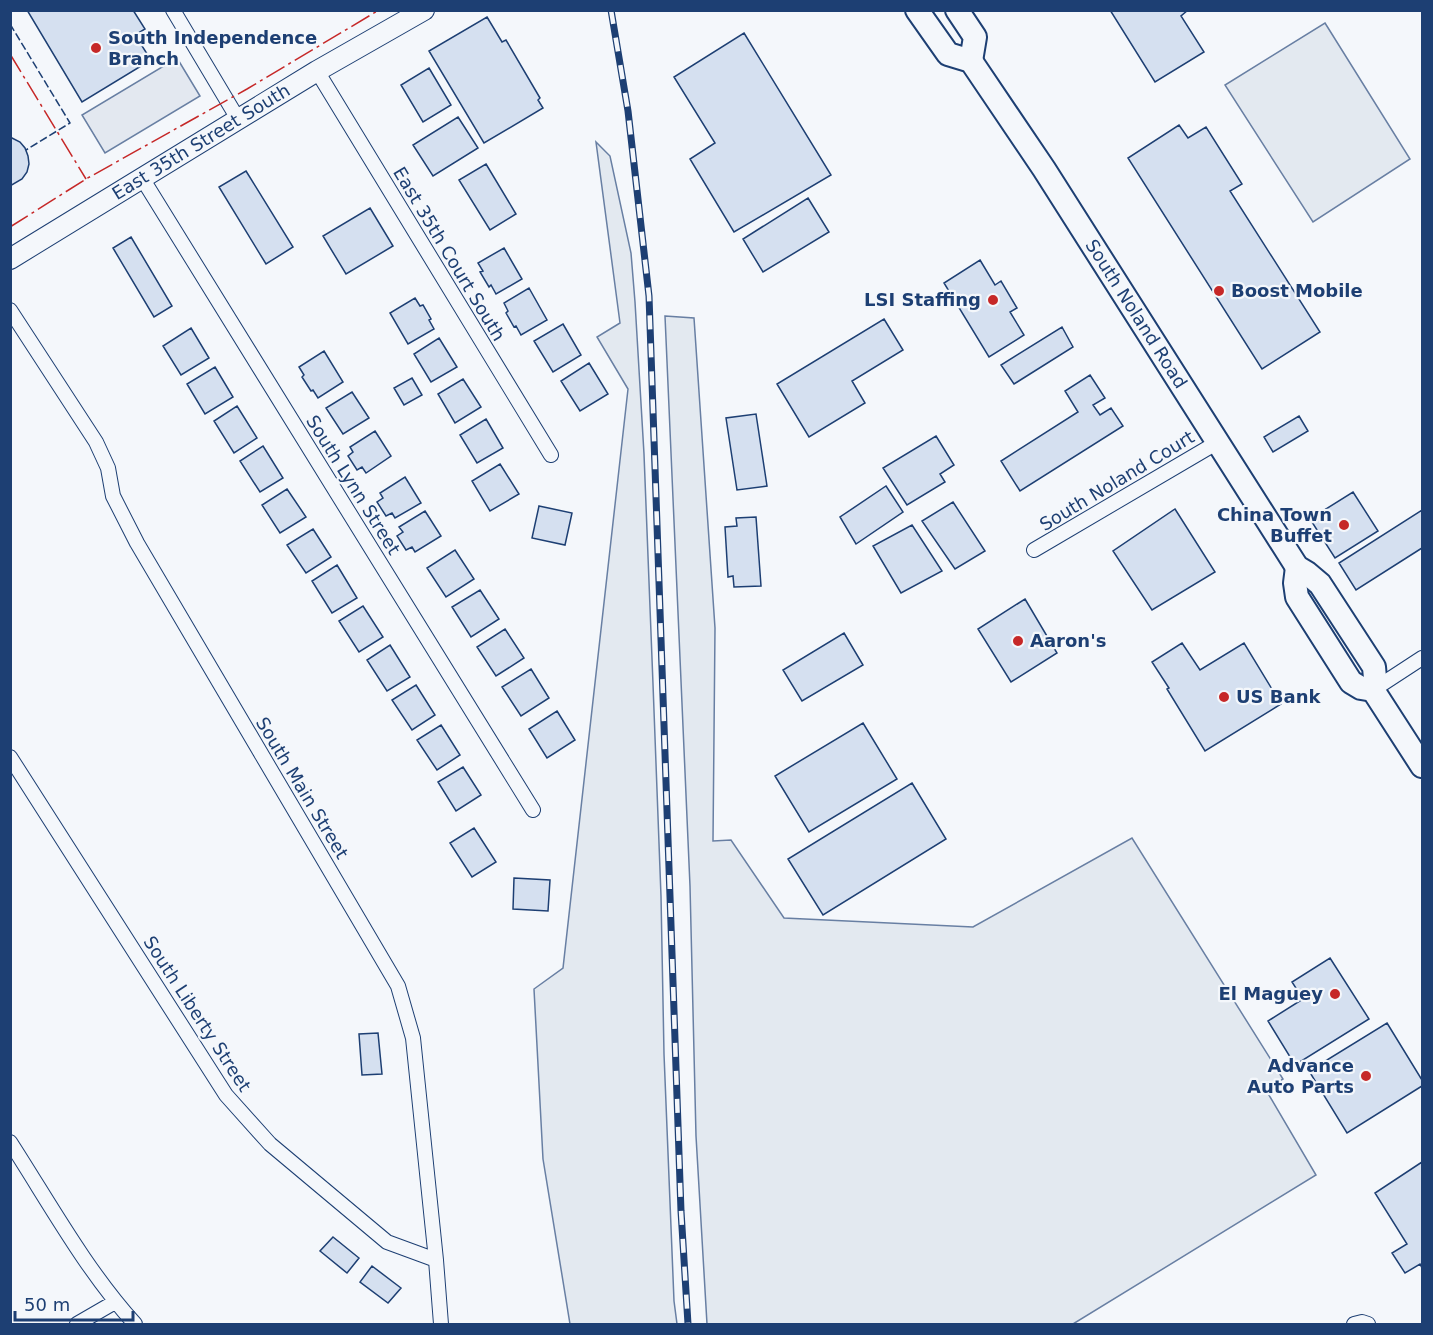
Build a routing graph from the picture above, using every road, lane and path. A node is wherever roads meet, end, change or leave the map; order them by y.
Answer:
1 (173, 10) edge
2 (424, 10) edge
3 (917, 10) edge
4 (957, 10) edge
5 (971, 61) junction
6 (317, 71) junction
7 (238, 119) junction
8 (142, 178) junction
9 (10, 259) edge
10 (10, 310) edge
11 (1218, 442) junction
12 (551, 455) dead end
13 (1034, 550) dead end
14 (1422, 658) edge
15 (1373, 690) junction
16 (10, 757) edge
17 (1422, 766) edge
18 (533, 810) dead end
19 (10, 1142) edge
20 (436, 1260) junction
21 (115, 1302) junction
22 (77, 1324) edge
23 (135, 1324) edge
24 (441, 1324) edge

1 - 7 street
2 - 6 main road, East 35th Street South
3 - 5 main road
4 - 5 main road
5 - 11 main road, South Noland Road
6 - 7 main road, East 35th Street South
6 - 12 street, East 35th Court South
7 - 8 main road, East 35th Street South
8 - 9 main road, East 35th Street South
8 - 18 street, South Lynn Street
10 - 20 street, South Main Street
11 - 13 street, South Noland Court
11 - 15 main road, South Noland Road
14 - 15 street
15 - 17 main road, South Noland Road
16 - 20 street, South Liberty Street
19 - 21 street
20 - 24 street, South Main Street
21 - 22 street
21 - 23 street

